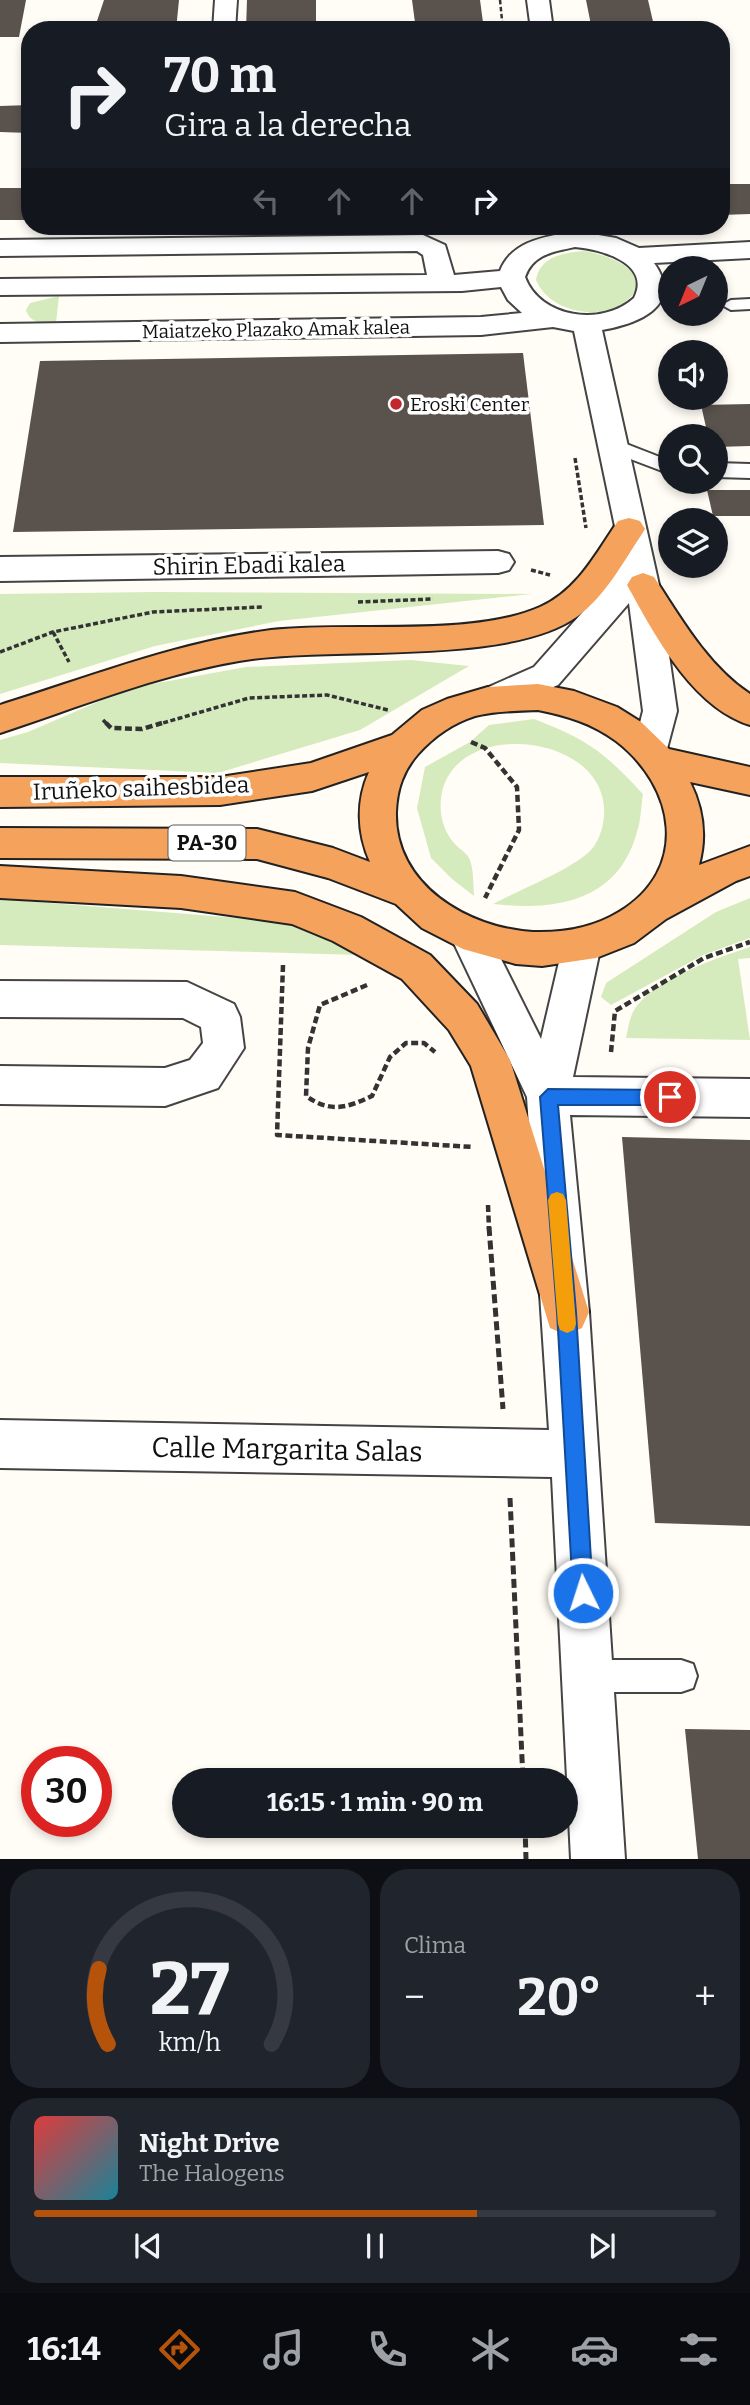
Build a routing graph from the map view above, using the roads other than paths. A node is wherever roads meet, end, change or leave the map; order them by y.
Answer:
1 (226, 0) edge
2 (538, 0) edge
3 (225, 21) edge
4 (541, 21) edge
5 (566, 235) edge
6 (583, 235) edge
7 (207, 236) edge
8 (0, 248) edge
9 (750, 250) edge
10 (634, 256) junction
11 (510, 278) junction
12 (442, 283) junction
13 (201, 284) junction
14 (5, 287) edge
15 (731, 304) dead end
16 (750, 304) edge
17 (552, 319) junction
18 (587, 324) junction
19 (1, 337) edge
20 (611, 443) junction
21 (658, 463) edge
22 (728, 470) edge
23 (750, 471) edge
24 (629, 529) junction
25 (498, 562) dead end
26 (0, 569) edge
27 (643, 585) junction
28 (494, 699) junction
29 (750, 712) edge
30 (0, 719) edge
31 (402, 747) junction
32 (656, 755) junction
33 (750, 781) edge
34 (0, 792) edge
35 (0, 843) edge
36 (750, 861) edge
37 (0, 882) edge
38 (406, 892) junction
39 (650, 911) junction
40 (469, 935) junction
41 (582, 945) junction
42 (0, 999) edge
43 (0, 1085) edge
44 (548, 1097) junction
45 (750, 1098) edge
46 (566, 1312) junction
47 (0, 1444) edge
48 (573, 1454) junction
49 (589, 1676) junction
50 (681, 1676) dead end
51 (598, 1859) edge

1 - 3 street
2 - 4 street
5 - 11 street
6 - 10 street
7 - 8 street
7 - 12 street
7 - 13 street
9 - 10 street
10 - 18 street
11 - 12 street, Maiatzeko Plazako Amak kalea
11 - 17 street
12 - 13 street, Maiatzeko Plazako Amak kalea
13 - 14 street, Maiatzeko Plazako Amak kalea
14 - 19 street
15 - 16 lane
17 - 18 street
17 - 19 street, Maiatzeko Plazako Amak kalea
18 - 20 street
20 - 21 lane
20 - 24 street
22 - 23 lane
24 - 27 street
24 - 28 street
24 - 30 highway
25 - 26 street, Shirin Ebadi kalea
27 - 29 highway
27 - 32 street
28 - 31 highway, PA-30
28 - 32 highway, PA-30
31 - 34 highway, Iruñeko saihesbidea / PA-30
31 - 38 highway, PA-30
32 - 33 highway, PA-30
32 - 39 highway, PA-30
35 - 38 highway, PA-30
36 - 39 highway, PA-30
37 - 46 highway
38 - 40 highway, PA-30
39 - 41 highway, PA-30
40 - 41 highway, PA-30
40 - 44 street
41 - 44 street
42 - 43 street
44 - 45 street
44 - 46 street
46 - 48 street
47 - 48 street, Calle Margarita Salas
48 - 49 street
49 - 50 lane
49 - 51 street

